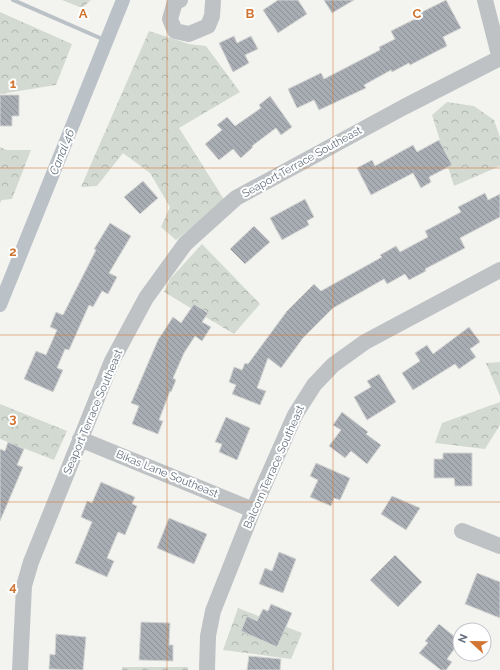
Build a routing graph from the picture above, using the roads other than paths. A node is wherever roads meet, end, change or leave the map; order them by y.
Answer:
1 (180, 0) edge
2 (485, 0) edge
3 (213, 1) edge
4 (500, 58) edge
5 (500, 270) edge
6 (80, 439) junction
7 (254, 510) junction
8 (462, 531) dead end
9 (500, 546) edge
10 (20, 670) edge
11 (207, 670) edge

1 - 3 street
2 - 4 street
4 - 6 street, Seaport Terrace Southeast
5 - 7 street, Balcom Terrace Southeast
6 - 7 street, Bikas Lane Southeast
6 - 10 street, Seaport Terrace Southeast
7 - 11 street, Balcom Terrace Southeast
8 - 9 street

